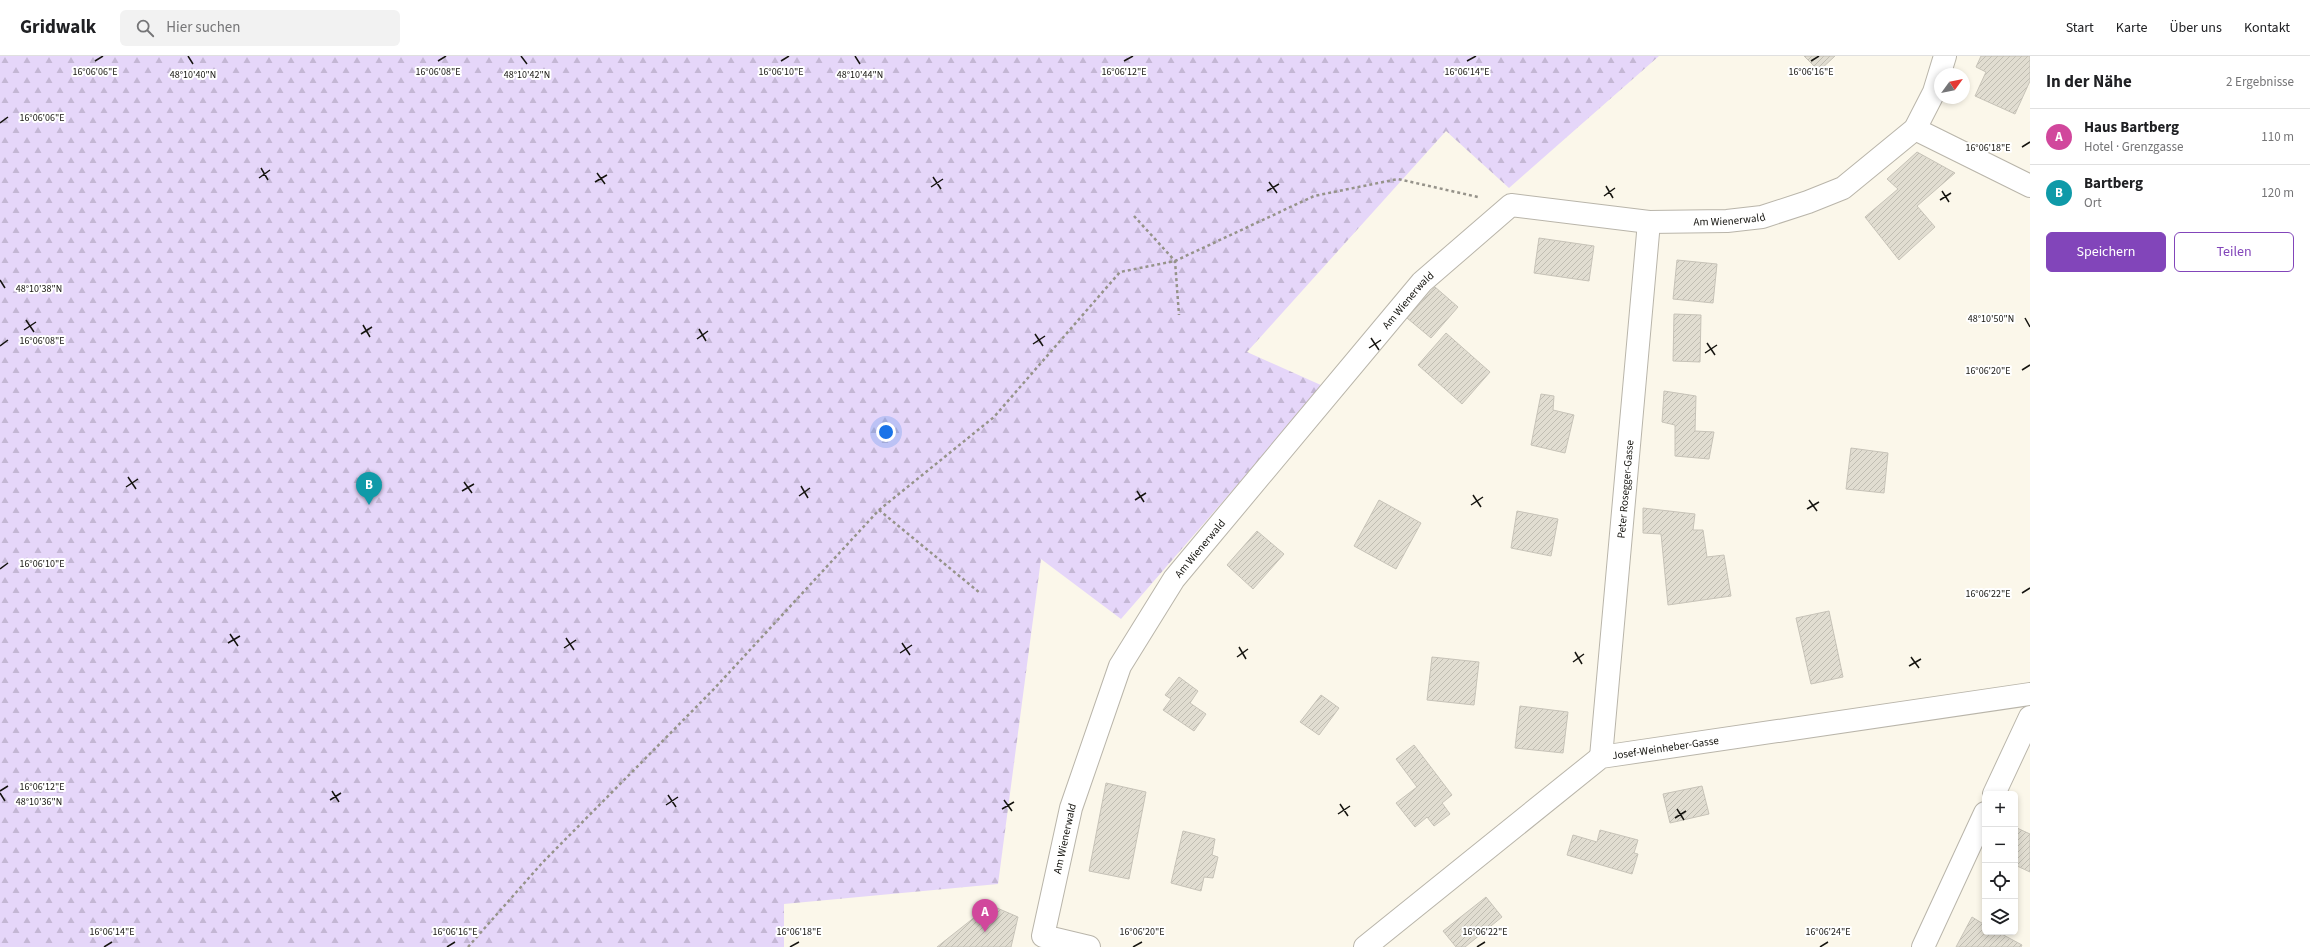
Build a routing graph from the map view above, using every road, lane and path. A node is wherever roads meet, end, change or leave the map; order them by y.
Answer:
1 (1945, 56) edge
2 (1915, 129) junction
3 (2030, 186) edge
4 (1511, 205) junction
5 (1134, 216) dead end
6 (1649, 222) junction
7 (1175, 261) junction
8 (1179, 315) dead end
9 (879, 510) junction
10 (980, 594) dead end
11 (2030, 694) edge
12 (2030, 717) edge
13 (1601, 757) junction
14 (1995, 791) edge
15 (1982, 819) edge
16 (468, 947) edge
17 (1089, 947) edge
18 (1365, 947) edge
19 (1923, 947) edge

1 - 2 street, Am Wienerwald
2 - 3 street
2 - 6 street, Am Wienerwald
4 - 6 street, Am Wienerwald
4 - 7 path
4 - 17 street, Am Wienerwald
5 - 7 path
6 - 13 street, Peter Rosegger-Gasse
7 - 8 path
7 - 9 path
9 - 10 path
9 - 16 path
11 - 13 street, Josef-Weinheber-Gasse
12 - 14 street
13 - 18 street, Josef-Weinheber-Gasse
15 - 19 street

